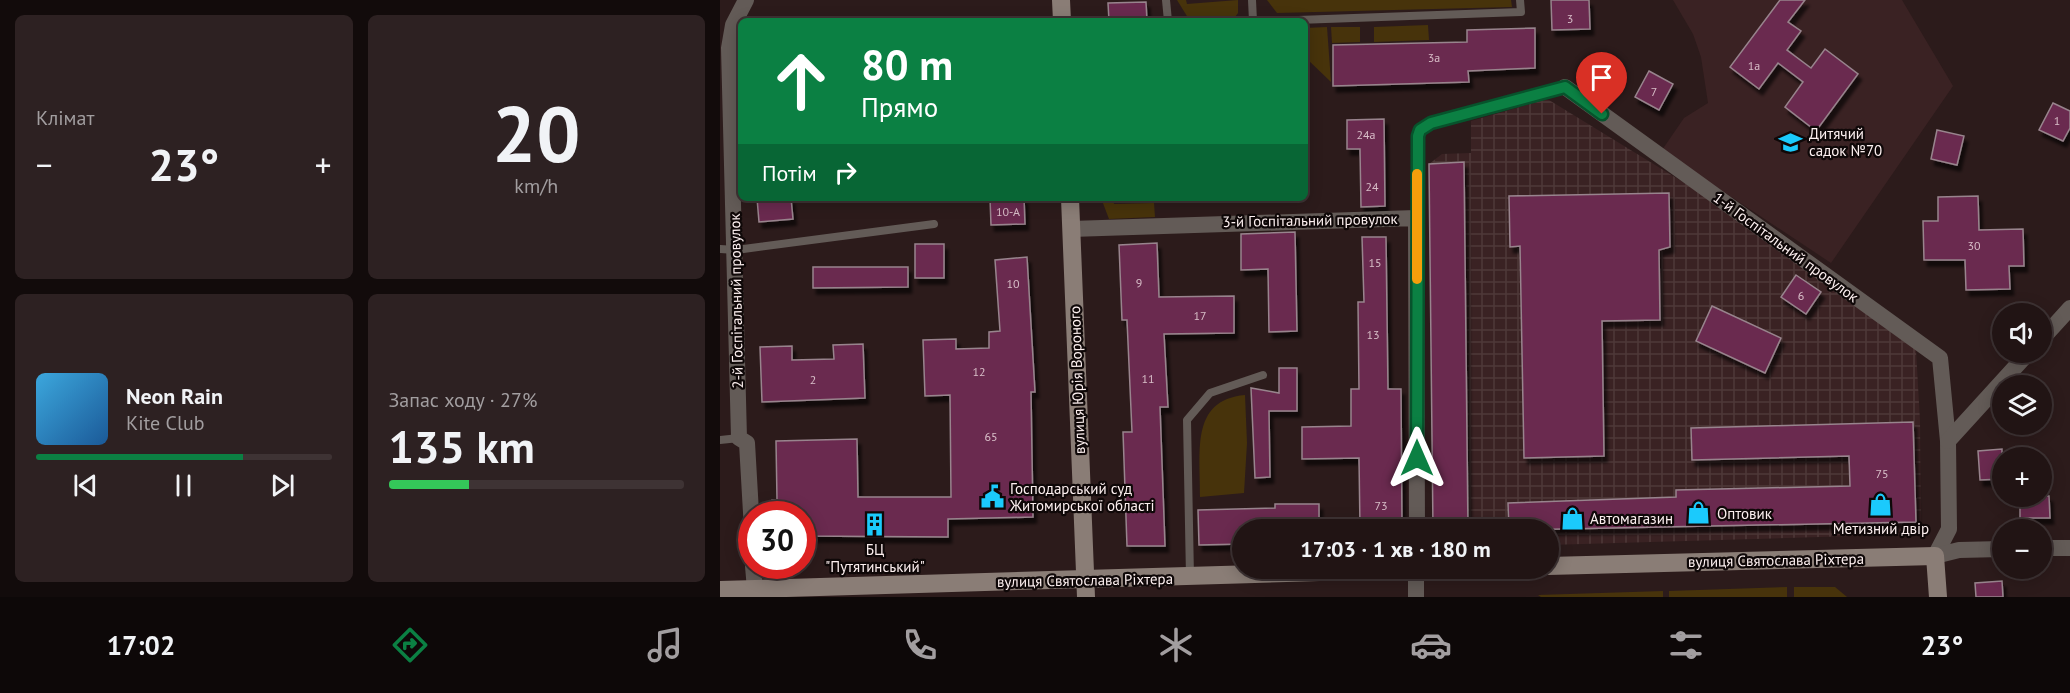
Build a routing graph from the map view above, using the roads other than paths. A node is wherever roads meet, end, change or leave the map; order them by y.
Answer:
1 (746, 0) edge
2 (1061, 0) edge
3 (1166, 0) edge
4 (1252, 0) edge
5 (1520, 0) edge
6 (1062, 18) edge
7 (1168, 18) edge
8 (1253, 18) edge
9 (1308, 20) edge
10 (1565, 87) joint
11 (1070, 201) edge
12 (1416, 218) junction
13 (934, 224) dead end
14 (1071, 229) junction
15 (728, 250) edge
16 (2070, 308) edge
17 (2052, 328) edge
18 (2019, 363) edge
19 (1263, 375) dead end
20 (739, 438) junction
21 (720, 440) edge
22 (1948, 441) junction
23 (750, 501) edge
24 (1417, 519) edge
25 (2052, 548) edge
26 (2070, 548) edge
27 (1992, 549) edge
28 (1935, 556) junction
29 (1559, 566) edge
30 (1232, 576) edge
31 (1190, 578) junction
32 (1416, 579) edge
33 (1086, 589) edge
34 (720, 590) edge
35 (755, 593) edge
36 (1416, 597) edge
37 (1938, 597) edge

1 - 15 street, 2-й Госпітальний провулок
2 - 6 main road
3 - 7 lane
4 - 8 lane
5 - 9 lane
10 - 12 lane
10 - 22 street, 1-й Госпітальний провулок
11 - 14 main road, вулиця Юрія Вороного
12 - 14 street, 3-й Госпітальний провулок
12 - 24 street, 3-й Госпітальний провулок
13 - 15 lane
14 - 33 main road, вулиця Юрія Вороного
15 - 20 street, 2-й Госпітальний провулок
16 - 17 street
18 - 22 street
19 - 31 lane
20 - 21 lane
20 - 23 street, 2-й Госпітальний провулок
22 - 28 street, 1-й Госпітальний провулок
25 - 26 street
27 - 28 street, вулиця Святослава Ріхтера
28 - 29 main road, вулиця Святослава Ріхтера
28 - 37 main road
30 - 31 main road, вулиця Святослава Ріхтера
31 - 33 main road, вулиця Святослава Ріхтера
32 - 36 street
33 - 35 main road, вулиця Святослава Ріхтера
34 - 35 main road, вулиця Святослава Ріхтера

